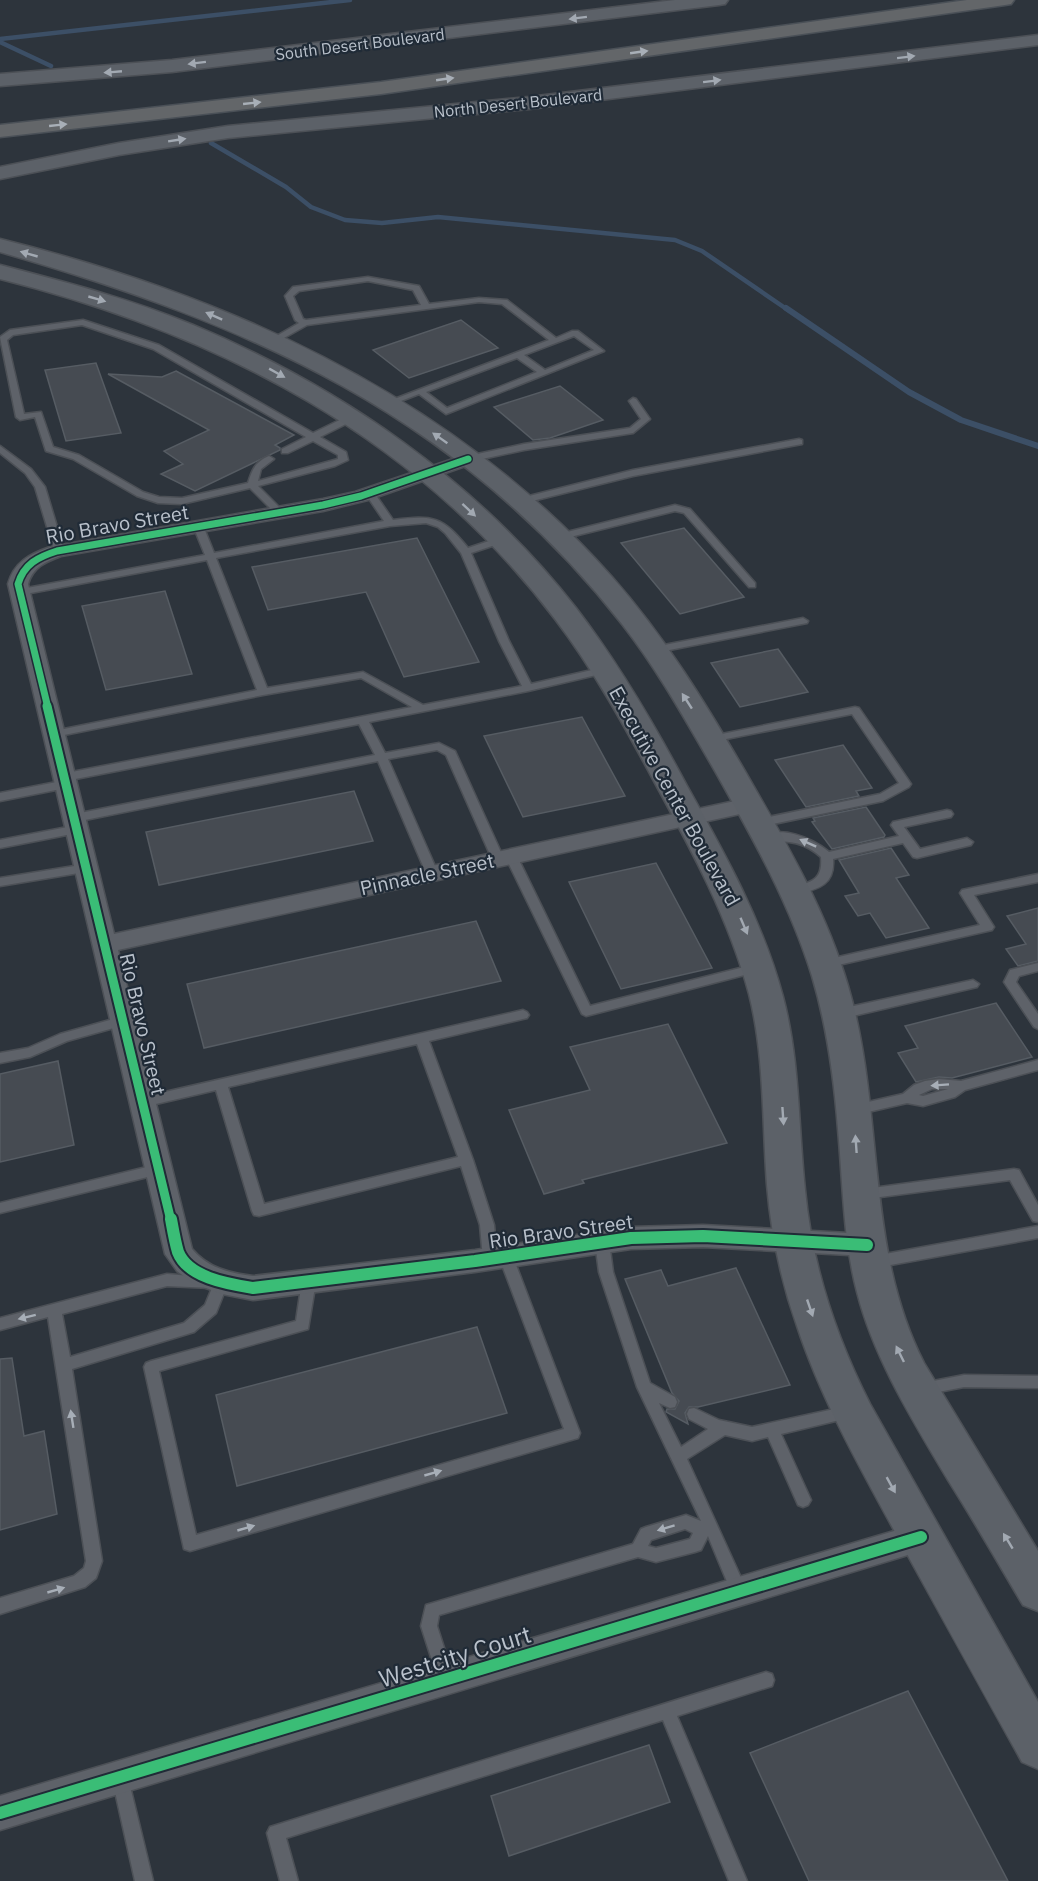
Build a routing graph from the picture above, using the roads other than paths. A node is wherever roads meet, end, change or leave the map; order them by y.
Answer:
1 (719, 0) edge
2 (910, 0) edge
3 (1005, 0) edge
4 (1038, 40) edge
5 (525, 49) dead end
6 (0, 80) edge
7 (170, 94) dead end
8 (0, 113) edge
9 (0, 131) edge
10 (4, 173) edge
11 (0, 245) edge
12 (0, 272) edge
13 (426, 307) junction
14 (305, 323) junction
15 (248, 331) junction
16 (272, 341) junction
17 (555, 341) junction
18 (220, 346) junction
19 (518, 355) junction
20 (544, 373) junction
21 (420, 391) junction
22 (633, 401) dead end
23 (388, 403) junction
24 (353, 417) junction
25 (313, 437) junction
26 (799, 442) dead end
27 (0, 449) edge
28 (285, 451) dead end
29 (269, 459) dead end
30 (468, 459) junction
31 (430, 473) junction
32 (252, 485) junction
33 (370, 493) junction
34 (520, 501) junction
35 (280, 513) junction
36 (390, 523) junction
37 (199, 528) junction
38 (558, 537) junction
39 (501, 540) junction
40 (59, 550) junction
41 (466, 552) junction
42 (210, 556) junction
43 (752, 585) dead end
44 (20, 592) junction
45 (803, 621) dead end
46 (654, 650) junction
47 (605, 670) junction
48 (528, 687) junction
49 (264, 692) junction
50 (421, 708) junction
51 (362, 719) junction
52 (54, 734) junction
53 (711, 739) junction
54 (381, 757) junction
55 (66, 780) junction
56 (0, 797) edge
57 (947, 814) dead end
58 (689, 818) junction
59 (758, 822) junction
60 (76, 823) junction
61 (907, 838) junction
62 (967, 842) dead end
63 (0, 844) edge
64 (827, 856) junction
65 (504, 857) junction
66 (87, 868) junction
67 (432, 873) junction
68 (1038, 878) edge
69 (0, 882) edge
70 (795, 891) junction
71 (105, 944) junction
72 (825, 964) junction
73 (1038, 967) edge
74 (758, 968) junction
75 (973, 984) dead end
76 (523, 1015) dead end
77 (839, 1015) junction
78 (124, 1021) junction
79 (1038, 1024) edge
80 (422, 1038) junction
81 (0, 1058) edge
82 (1038, 1065) edge
83 (221, 1084) junction
84 (143, 1102) junction
85 (854, 1111) junction
86 (466, 1160) junction
87 (159, 1169) junction
88 (861, 1195) junction
89 (0, 1208) edge
90 (1038, 1217) edge
91 (1038, 1232) edge
92 (602, 1242) junction
93 (794, 1242) junction
94 (869, 1254) junction
95 (498, 1258) junction
96 (309, 1281) junction
97 (221, 1283) junction
98 (54, 1310) junction
99 (0, 1324) edge
100 (64, 1365) junction
101 (1038, 1382) edge
102 (644, 1387) junction
103 (917, 1390) junction
104 (670, 1402) dead end
105 (851, 1411) junction
106 (694, 1414) dead end
107 (723, 1428) junction
108 (772, 1430) junction
109 (678, 1457) junction
110 (803, 1500) dead end
111 (707, 1528) junction
112 (921, 1537) junction
113 (638, 1550) junction
114 (739, 1591) junction
115 (1038, 1592) edge
116 (0, 1606) edge
117 (446, 1679) junction
118 (766, 1680) dead end
119 (667, 1711) junction
120 (1038, 1746) edge
121 (120, 1777) junction
122 (0, 1813) edge
123 (144, 1881) edge
124 (289, 1881) edge
125 (738, 1881) edge

1 -> 6 main road, South Desert Boulevard
2 - 5 highway
9 -> 3 highway
10 -> 4 main road, North Desert Boulevard
7 - 8 highway
15 -> 11 main road
12 -> 18 main road, Executive Center Boulevard
13 - 14 lane
13 - 14 lane
13 - 17 lane
14 - 16 lane
15 - 16 main road
15 - 18 main road
16 - 23 main road
17 - 19 lane
17 - 20 lane
18 -> 24 main road, Executive Center Boulevard
19 - 20 lane
19 - 21 lane
20 - 21 lane
21 - 23 lane
22 - 30 lane
30 -> 23 main road
24 - 25 lane
24 - 31 main road, Executive Center Boulevard
25 - 28 lane
25 - 32 lane
25 - 32 lane
26 - 34 lane
27 - 40 lane
29 - 32 lane
30 - 31 street, Rio Bravo Street
30 - 34 main road
31 - 33 street, Rio Bravo Street
31 -> 39 main road, Executive Center Boulevard
32 - 35 lane
33 - 35 street, Rio Bravo Street
33 - 36 lane
34 - 38 main road
35 - 37 street, Rio Bravo Street
36 - 41 lane
36 - 42 lane
37 - 40 street, Rio Bravo Street
37 - 42 lane
38 - 43 lane
38 - 46 main road
39 - 41 lane
39 - 47 main road, Executive Center Boulevard
40 - 44 street, Rio Bravo Street
41 - 48 lane
42 - 44 lane
42 - 49 lane
44 - 52 street, Rio Bravo Street
45 - 46 lane
53 -> 46 main road
47 - 48 lane
47 - 58 main road, Executive Center Boulevard
48 - 50 lane
49 - 50 lane
49 - 52 lane
50 - 51 lane
51 - 54 lane
51 - 55 lane
52 - 55 street, Rio Bravo Street
53 - 59 main road
53 - 59 lane
54 - 60 lane
54 - 65 lane
54 - 67 lane
55 - 56 lane
55 - 60 street, Rio Bravo Street
57 - 61 lane
58 - 59 street, Pinnacle Street
58 - 65 street, Pinnacle Street
58 -> 74 main road, Executive Center Boulevard
64 -> 59 lane
59 - 70 main road
60 - 63 lane
60 - 66 street, Rio Bravo Street
61 - 62 lane
61 - 64 lane
64 - 70 lane
65 - 67 street, Pinnacle Street
65 - 74 lane
66 - 69 lane
66 - 71 street, Rio Bravo Street
67 - 71 street, Pinnacle Street
68 - 72 lane
70 - 72 main road
71 - 78 street, Rio Bravo Street
72 - 77 main road
73 - 79 lane
74 -> 93 main road, Executive Center Boulevard
75 - 77 lane
76 - 80 lane
77 - 85 main road
78 - 81 lane
78 - 84 street, Rio Bravo Street
80 - 83 lane
80 - 86 lane
82 - 85 lane
83 - 84 lane
83 - 86 lane
84 - 87 street, Rio Bravo Street
88 -> 85 main road
86 - 95 lane
87 - 89 lane
87 - 97 street, Rio Bravo Street
88 - 90 lane
88 - 94 main road
91 - 94 lane
92 - 93 street, Rio Bravo Street
92 - 95 street, Rio Bravo Street
92 - 102 lane
93 - 94 street, Rio Bravo Street
93 -> 105 main road, Executive Center Boulevard
103 -> 94 main road
95 - 96 street, Rio Bravo Street
96 -> 95 lane
96 - 97 street, Rio Bravo Street
97 - 98 lane
97 - 100 lane
98 -> 99 lane
98 - 100 lane
116 -> 100 lane
101 - 103 lane
102 - 104 lane
102 - 109 lane
115 -> 103 main road
105 - 108 lane
105 -> 112 main road, Executive Center Boulevard
106 - 107 lane
107 - 108 lane
107 - 109 lane
108 - 110 lane
109 - 111 lane
111 - 113 lane
111 -> 113 lane
111 - 114 lane
112 - 114 street, Westcity Court
112 - 120 main road, Executive Center Boulevard
113 - 117 lane
114 - 117 street, Westcity Court
117 - 121 street, Westcity Court
118 - 119 lane
119 - 124 lane
119 - 125 lane
121 - 122 street, Westcity Court
121 - 123 lane

